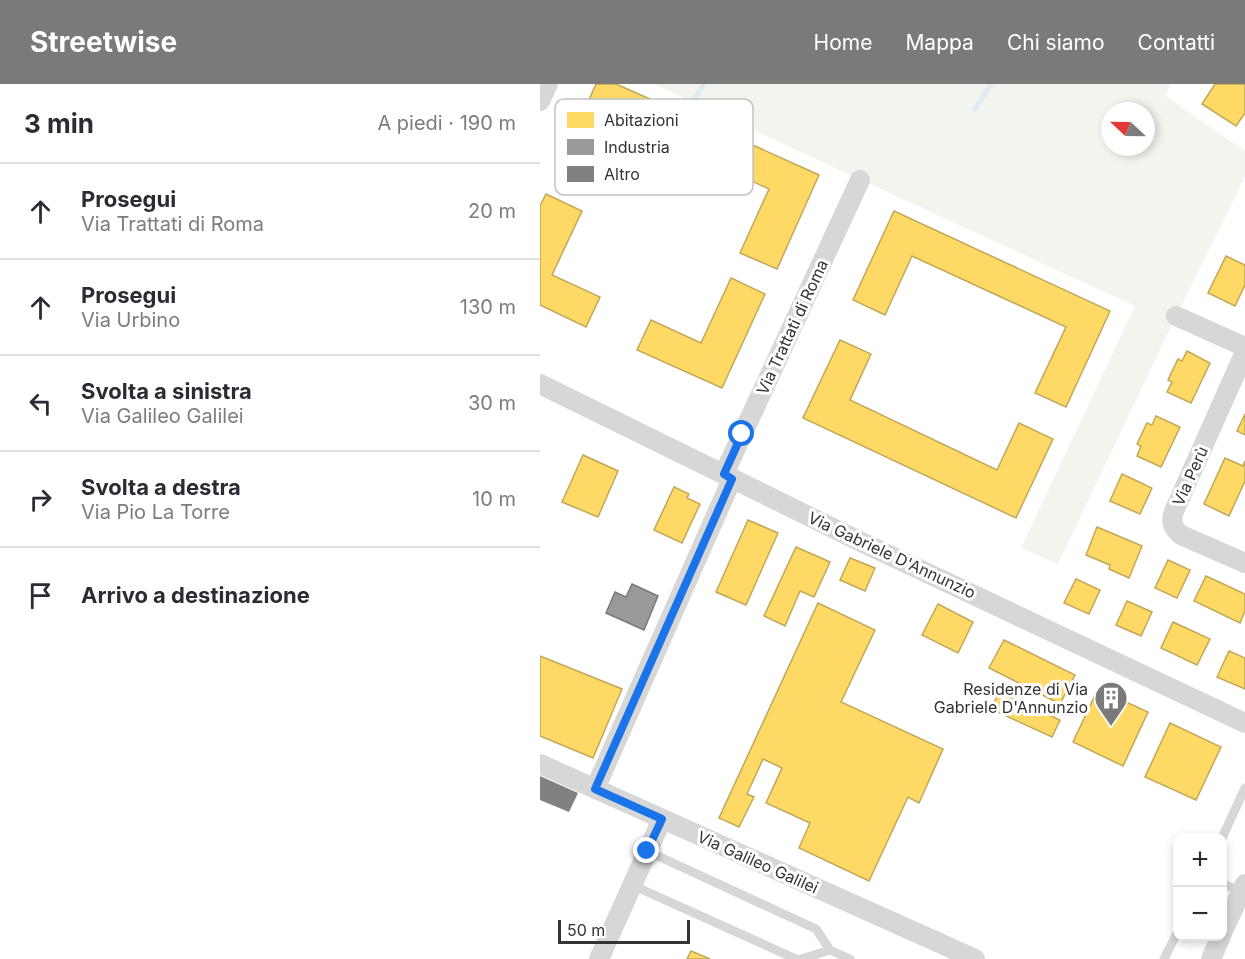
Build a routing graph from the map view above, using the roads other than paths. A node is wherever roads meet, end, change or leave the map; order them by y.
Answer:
1 (548, 84) edge
2 (540, 102) edge
3 (860, 180) dead end
4 (1176, 316) dead end
5 (1245, 347) edge
6 (1245, 352) edge
7 (540, 384) edge
8 (728, 476) junction
9 (1245, 563) edge
10 (1245, 723) edge
11 (540, 764) edge
12 (1245, 788) edge
13 (595, 789) junction
14 (662, 819) junction
15 (1224, 833) edge
16 (647, 851) junction
17 (1227, 884) edge
18 (632, 885) junction
19 (1243, 888) edge
20 (1227, 924) edge
21 (1173, 941) edge
22 (1219, 941) edge
23 (830, 950) junction
24 (599, 959) edge
25 (796, 959) edge
26 (801, 959) edge
27 (850, 959) edge
28 (975, 959) edge
29 (1164, 959) edge
30 (1210, 959) edge

1 - 2 street
3 - 8 street, Via Trattati di Roma
4 - 5 street
6 - 9 street, Via Perù
7 - 8 street, Via Gabriele D'Annunzio
8 - 10 street, Via Gabriele D'Annunzio
8 - 13 street, Via Trattati di Roma
11 - 13 street, Via Galileo Galilei
12 - 15 lane
13 - 14 street, Via Galileo Galilei
14 - 16 street
14 - 28 street, Via Galileo Galilei
16 - 18 street
16 - 23 lane
17 - 19 lane
18 - 24 street
18 - 25 lane
19 - 20 street
21 - 29 lane
22 - 30 street
23 - 26 lane
23 - 27 lane

